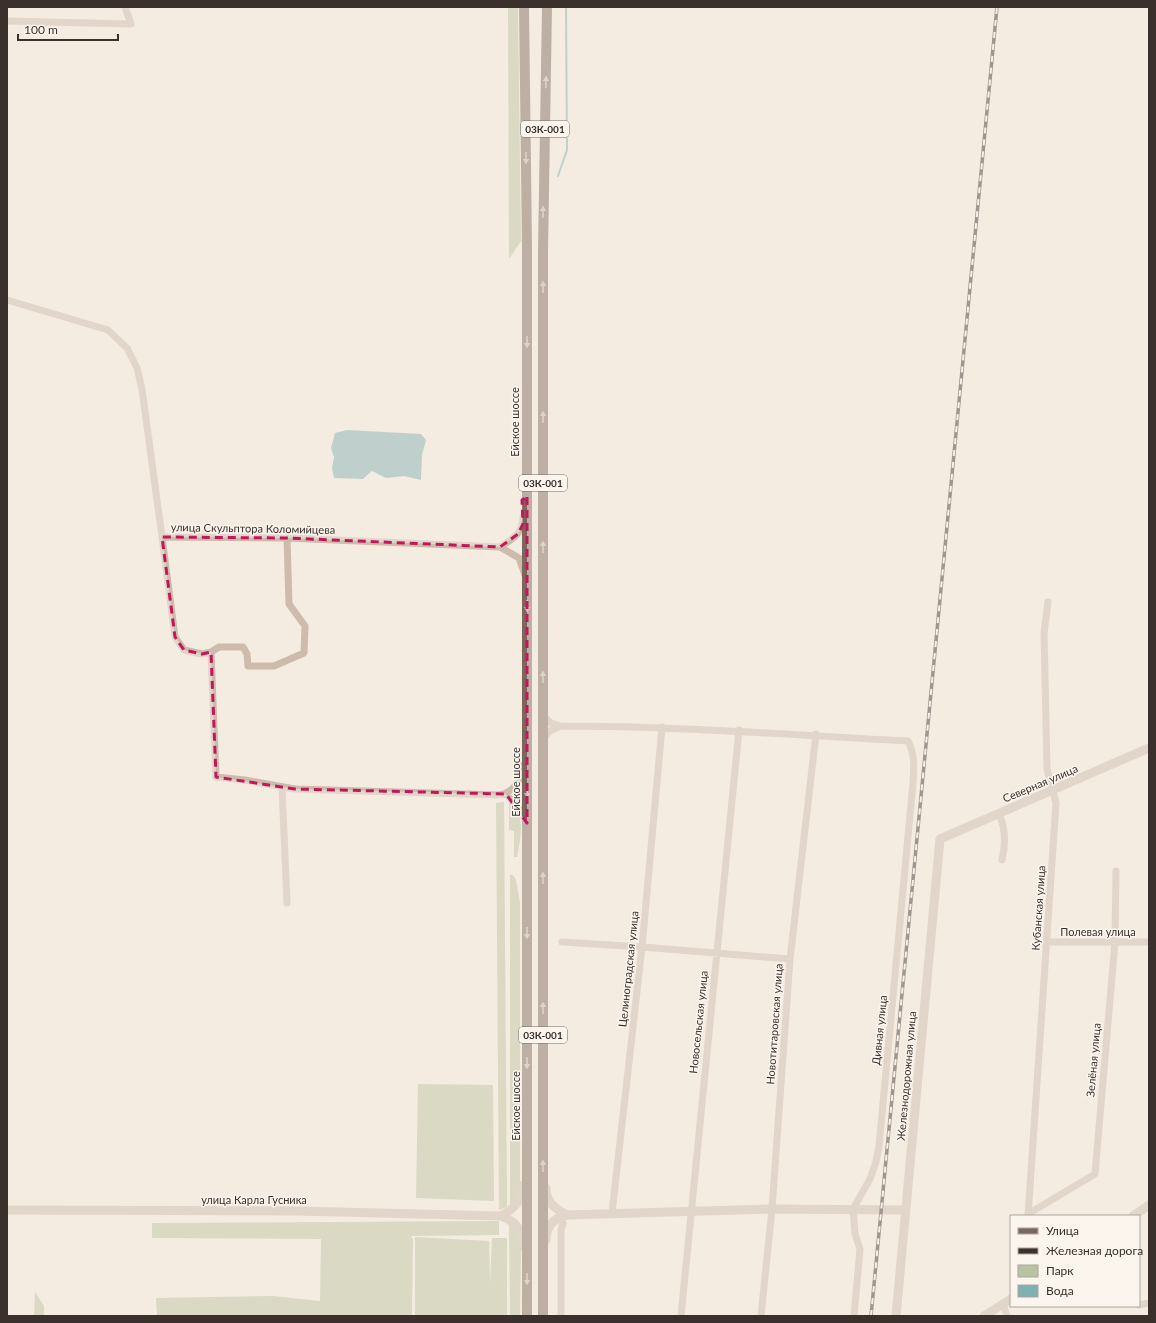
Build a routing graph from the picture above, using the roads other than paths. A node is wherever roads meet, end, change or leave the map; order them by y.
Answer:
1 (125, 7) edge
2 (524, 7) edge
3 (547, 7) edge
4 (7, 21) edge
5 (7, 300) edge
6 (526, 497) junction
7 (162, 537) junction
8 (287, 538) junction
9 (500, 547) junction
10 (527, 578) junction
11 (1048, 602) dead end
12 (211, 652) junction
13 (543, 716) junction
14 (560, 726) junction
15 (662, 728) junction
16 (739, 730) junction
17 (816, 734) junction
18 (526, 739) junction
19 (542, 740) junction
20 (1149, 748) edge
21 (282, 787) junction
22 (1054, 790) junction
23 (506, 794) junction
24 (999, 814) junction
25 (527, 823) junction
26 (940, 839) joint
27 (1002, 860) dead end
28 (1116, 871) dead end
29 (287, 903) dead end
30 (562, 942) dead end
31 (1047, 942) junction
32 (1115, 942) junction
33 (1149, 942) edge
34 (642, 947) junction
35 (716, 953) junction
36 (790, 959) junction
37 (527, 1156) junction
38 (543, 1182) junction
39 (1149, 1205) edge
40 (772, 1209) junction
41 (853, 1209) junction
42 (7, 1210) edge
43 (905, 1210) junction
44 (690, 1211) junction
45 (612, 1213) junction
46 (567, 1214) junction
47 (1028, 1215) edge
48 (1134, 1215) edge
49 (501, 1216) junction
50 (563, 1223) dead end
51 (527, 1251) junction
52 (543, 1261) junction
53 (1010, 1300) edge
54 (1003, 1304) junction
55 (527, 1316) edge
56 (543, 1316) edge
57 (561, 1316) edge
58 (681, 1316) edge
59 (761, 1316) edge
60 (854, 1316) edge
61 (896, 1316) edge
62 (984, 1316) edge
63 (1007, 1316) edge

1 - 4 street
2 -> 6 main road, Ейское шоссе / 03К-001
13 -> 3 main road, 03К-001
5 - 7 street, улица Скульптора Коломийцева
6 - 9 street
6 - 10 main road, Ейское шоссе / 03К-001
7 - 8 street, улица Скульптора Коломийцева
7 - 12 street
8 - 9 street, улица Скульптора Коломийцева
8 - 12 street
9 - 10 street
10 -> 18 main road, Ейское шоссе / 03К-001
11 - 22 street, Кубанская улица
12 - 21 street
13 - 14 street
13 - 19 main road, 03К-001
14 - 15 street
14 - 19 street
15 - 16 street
15 - 34 street, Целиноградская улица
16 - 17 street
16 - 35 street, Новосельская улица
17 - 36 street, Новотитаровская улица
17 - 41 street, Дивная улица
18 - 23 street
18 -> 25 main road, Ейское шоссе / 03К-001
38 -> 19 main road, 03К-001
20 - 22 street, Северная улица
21 - 23 street
21 - 29 street
22 - 24 street, Северная улица
22 - 31 street, Кубанская улица
23 - 25 street
24 - 26 street, Северная улица
24 - 27 street
25 -> 37 main road, Ейское шоссе / 03К-001
26 - 43 street, Железнодорожная улица
28 - 32 street, Зелёная улица
30 - 34 street
31 - 32 street, Полевая улица
31 - 47 street, Кубанская улица
32 - 33 street, Полевая улица
32 - 47 street, Зелёная улица
34 - 35 street
34 - 45 street, Целиноградская улица
35 - 36 street
35 - 44 street, Новосельская улица
36 - 40 street, Новотитаровская улица
37 - 49 street
37 - 51 main road, Ейское шоссе / 03К-001
38 - 46 street
38 - 52 main road, 03К-001
39 - 48 street
40 - 41 street
40 - 44 street
40 - 59 street, Новотитаровская улица
41 - 43 street
41 - 60 street
42 - 49 street, улица Карла Гусника
43 - 61 street, Железнодорожная улица
44 - 45 street
44 - 58 street, Новосельская улица
45 - 46 street
46 - 52 street
49 - 51 street
50 - 57 street
51 -> 55 main road, Ейское шоссе / 03К-001
52 - 56 main road, 03К-001
53 - 54 street
54 - 62 street
54 - 63 street

